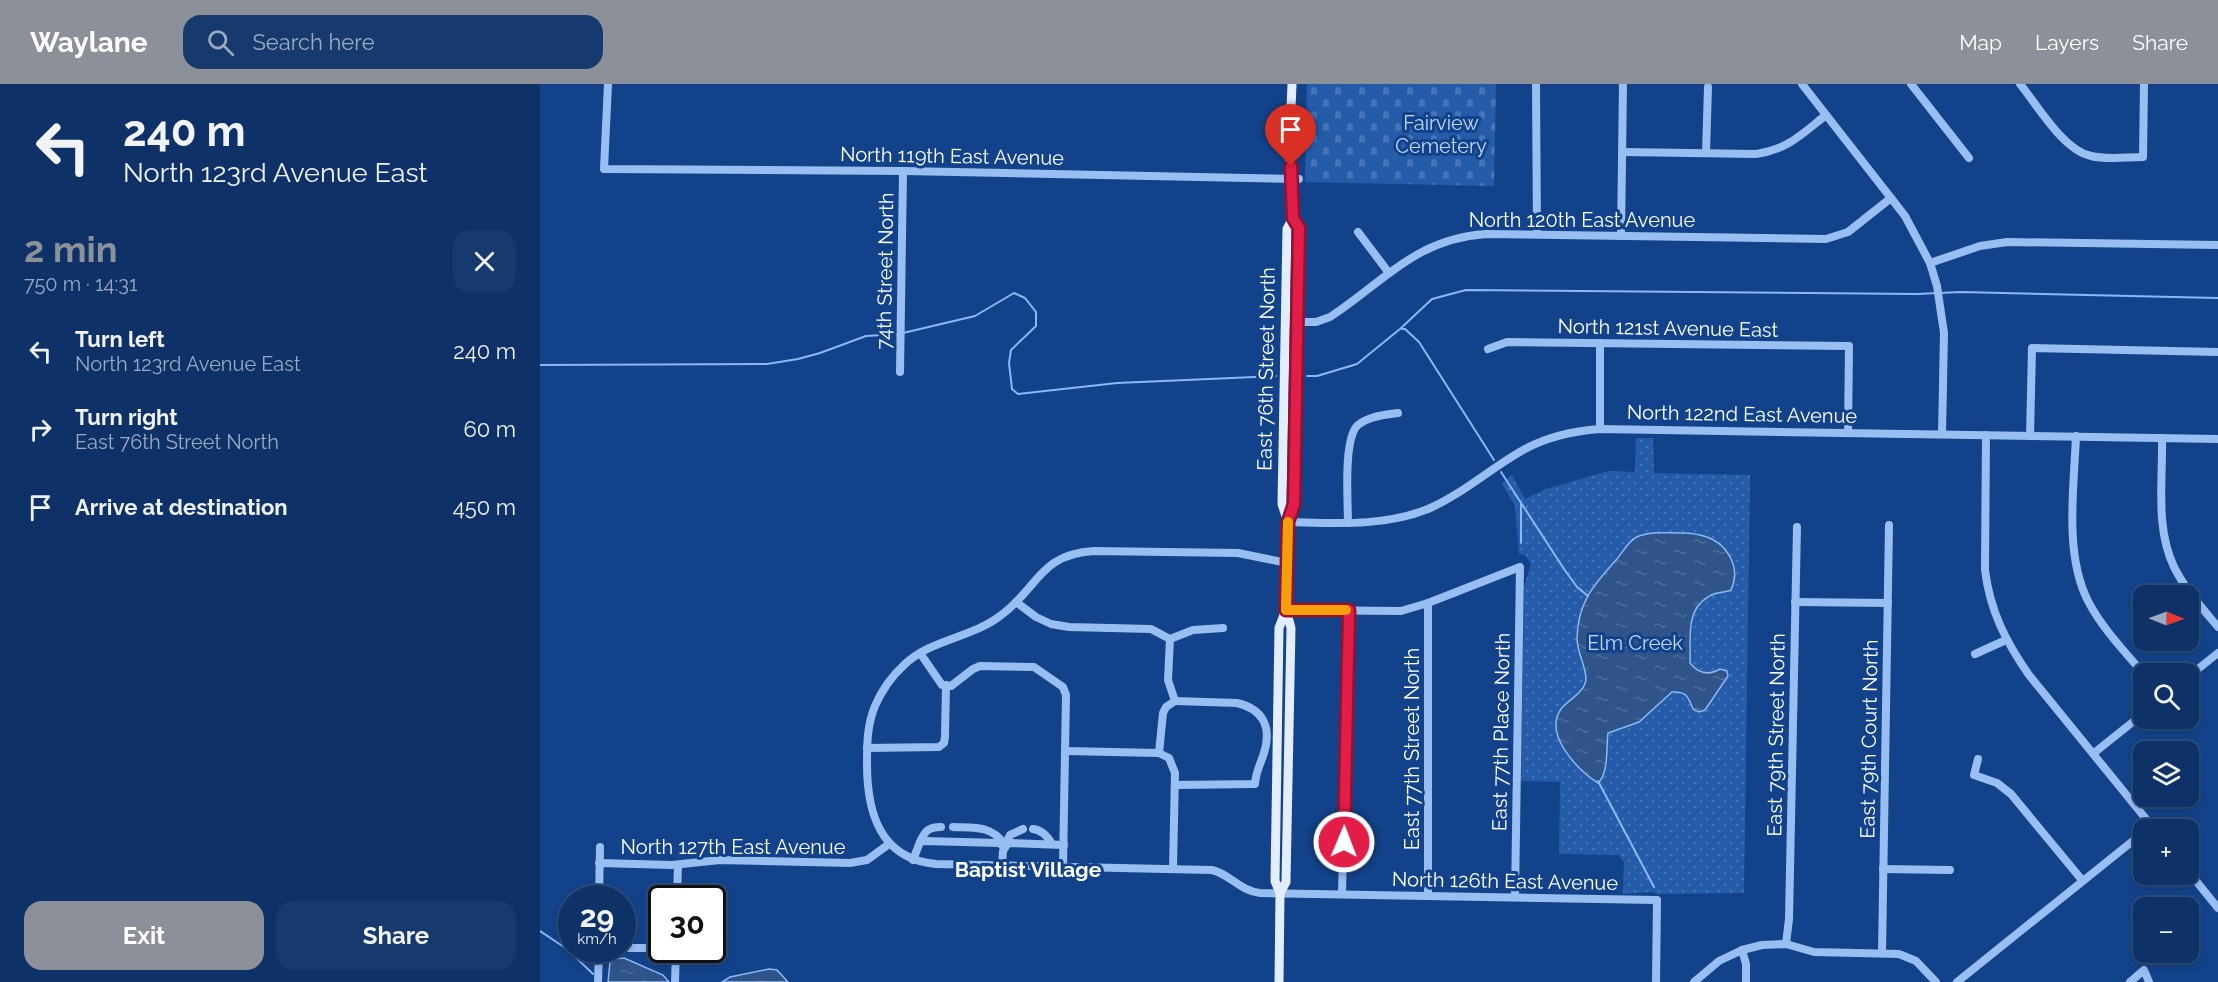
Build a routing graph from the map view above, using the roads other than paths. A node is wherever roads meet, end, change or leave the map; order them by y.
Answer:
1 (608, 84) edge
2 (1292, 84) edge
3 (1536, 84) edge
4 (1623, 84) edge
5 (1802, 84) edge
6 (1911, 84) edge
7 (2020, 84) edge
8 (2144, 84) edge
9 (1708, 87) dead end
10 (1826, 115) junction
11 (1622, 152) junction
12 (1706, 153) junction
13 (1969, 158) dead end
14 (903, 171) junction
15 (1295, 179) junction
16 (1892, 198) junction
17 (1293, 218) junction
18 (1358, 232) dead end
19 (1537, 234) junction
20 (1621, 236) junction
21 (2218, 245) edge
22 (1930, 263) junction
23 (1389, 273) junction
24 (1285, 322) junction
25 (1297, 323) junction
26 (1600, 343) junction
27 (1488, 350) dead end
28 (2218, 351) edge
29 (900, 372) dead end
30 (1398, 413) dead end
31 (1600, 429) junction
32 (1848, 433) junction
33 (1942, 434) junction
34 (1986, 435) junction
35 (2030, 436) junction
36 (2076, 436) junction
37 (2162, 438) junction
38 (2218, 439) edge
39 (1288, 522) junction
40 (1348, 523) junction
41 (1889, 525) dead end
42 (1797, 527) dead end
43 (1287, 563) junction
44 (1016, 602) junction
45 (1795, 602) junction
46 (1428, 603) junction
47 (1888, 603) junction
48 (1286, 610) junction
49 (1349, 610) junction
50 (2218, 627) edge
51 (1222, 628) dead end
52 (1170, 639) junction
53 (2006, 640) junction
54 (920, 653) junction
55 (2218, 653) edge
56 (1975, 654) dead end
57 (2135, 663) edge
58 (2199, 668) edge
59 (946, 685) junction
60 (1175, 701) junction
61 (2133, 722) edge
62 (867, 748) junction
63 (1065, 751) junction
64 (1159, 753) junction
65 (2094, 753) junction
66 (1978, 759) dead end
67 (1175, 785) junction
68 (2142, 819) edge
69 (941, 826) dead end
70 (953, 827) dead end
71 (1023, 829) dead end
72 (1033, 829) dead end
73 (2133, 841) edge
74 (920, 842) junction
75 (889, 844) junction
76 (1052, 844) junction
77 (1064, 845) junction
78 (1004, 846) junction
79 (600, 847) dead end
80 (913, 860) junction
81 (599, 863) junction
82 (678, 865) junction
83 (1002, 865) junction
84 (1063, 867) junction
85 (1173, 868) junction
86 (1883, 869) junction
87 (1950, 870) dead end
88 (2082, 880) junction
89 (599, 885) edge
90 (677, 885) edge
91 (2199, 885) edge
92 (1280, 893) junction
93 (1342, 894) junction
94 (1428, 896) junction
95 (1515, 897) junction
96 (2218, 908) edge
97 (1786, 944) junction
98 (1742, 950) junction
99 (1882, 953) junction
100 (599, 963) edge
101 (676, 963) edge
102 (598, 982) edge
103 (675, 982) edge
104 (1279, 982) edge
105 (1656, 982) edge
106 (1694, 982) edge
107 (1746, 982) edge
108 (1936, 982) edge
109 (1957, 982) edge
110 (2130, 982) edge
111 (2149, 982) edge

1 - 14 street, North 119th East Avenue
2 - 15 main road, East 76th Street North
3 - 19 street
4 - 11 street
5 - 10 street
6 - 13 street
7 - 8 street
9 - 12 street
10 - 12 street
10 - 16 street
11 - 12 street
11 - 20 street
14 - 15 street, North 119th East Avenue
14 - 29 street, 74th Street North
15 - 17 main road, East 76th Street North
16 - 20 street, North 120th East Avenue
16 - 22 street
17 - 24 main road, East 76th Street North
17 - 25 main road, East 76th Street North
18 - 23 street
19 - 20 street, North 120th East Avenue
19 - 23 street, North 120th East Avenue
21 - 22 street
22 - 33 street
23 - 25 street, North 120th East Avenue
24 - 25 street, North 120th East Avenue
24 - 39 main road, East 76th Street North
25 - 39 main road, East 76th Street North
26 - 27 street, North 121st Avenue East
26 - 31 street
26 - 32 street, North 121st Avenue East
28 - 35 street
30 - 40 street
31 - 32 street, North 122nd East Avenue
31 - 40 street, North 122nd East Avenue
32 - 33 street, North 122nd East Avenue
33 - 34 street, North 122nd East Avenue
34 - 35 street, North 122nd East Avenue
34 - 53 street
35 - 36 street, North 122nd East Avenue
36 - 37 street, North 122nd East Avenue
36 - 57 street
37 - 38 street, North 122nd East Avenue
37 - 50 street
39 - 40 street, North 122nd East Avenue
39 - 43 main road, East 76th Street North
41 - 47 street, East 79th Court North
42 - 45 street, East 79th Street North
43 - 44 street
43 - 48 main road, East 76th Street North
44 - 52 street
44 - 54 street
45 - 47 street
45 - 97 street, East 79th Street North
46 - 49 street
46 - 94 street, East 77th Street North
46 - 95 street, East 77th Place North
47 - 86 street, East 79th Court North
48 - 49 street
48 - 92 main road, East 76th Street North
49 - 93 street
51 - 52 street
52 - 60 street
53 - 56 street
53 - 65 street
54 - 59 street
54 - 62 street
55 - 58 street
59 - 62 street
59 - 63 street
60 - 64 street
60 - 67 street
61 - 65 street
62 - 75 street
63 - 64 street
63 - 77 street
64 - 67 street
65 - 68 street
66 - 88 street
67 - 85 street
69 - 74 street
70 - 78 street
71 - 78 street
72 - 76 street
73 - 88 street
74 - 78 street
74 - 80 street
75 - 80 street
75 - 82 street, North 127th East Avenue
76 - 77 street
76 - 78 street
77 - 84 street
78 - 83 street
79 - 81 street
80 - 83 street
81 - 82 street, North 127th East Avenue
81 - 89 street
82 - 90 street
83 - 84 street
84 - 85 street
85 - 92 street
86 - 87 street
86 - 99 street, East 79th Court North
88 - 109 street
91 - 96 street
92 - 93 street, North 126th East Avenue
92 - 104 main road, East 76th Street North
93 - 94 street, North 126th East Avenue
94 - 95 street, North 126th East Avenue
95 - 105 street, North 126th East Avenue
97 - 98 street
97 - 99 street
98 - 106 street
98 - 107 street
99 - 108 street
100 - 102 street
101 - 103 street
110 - 111 street

